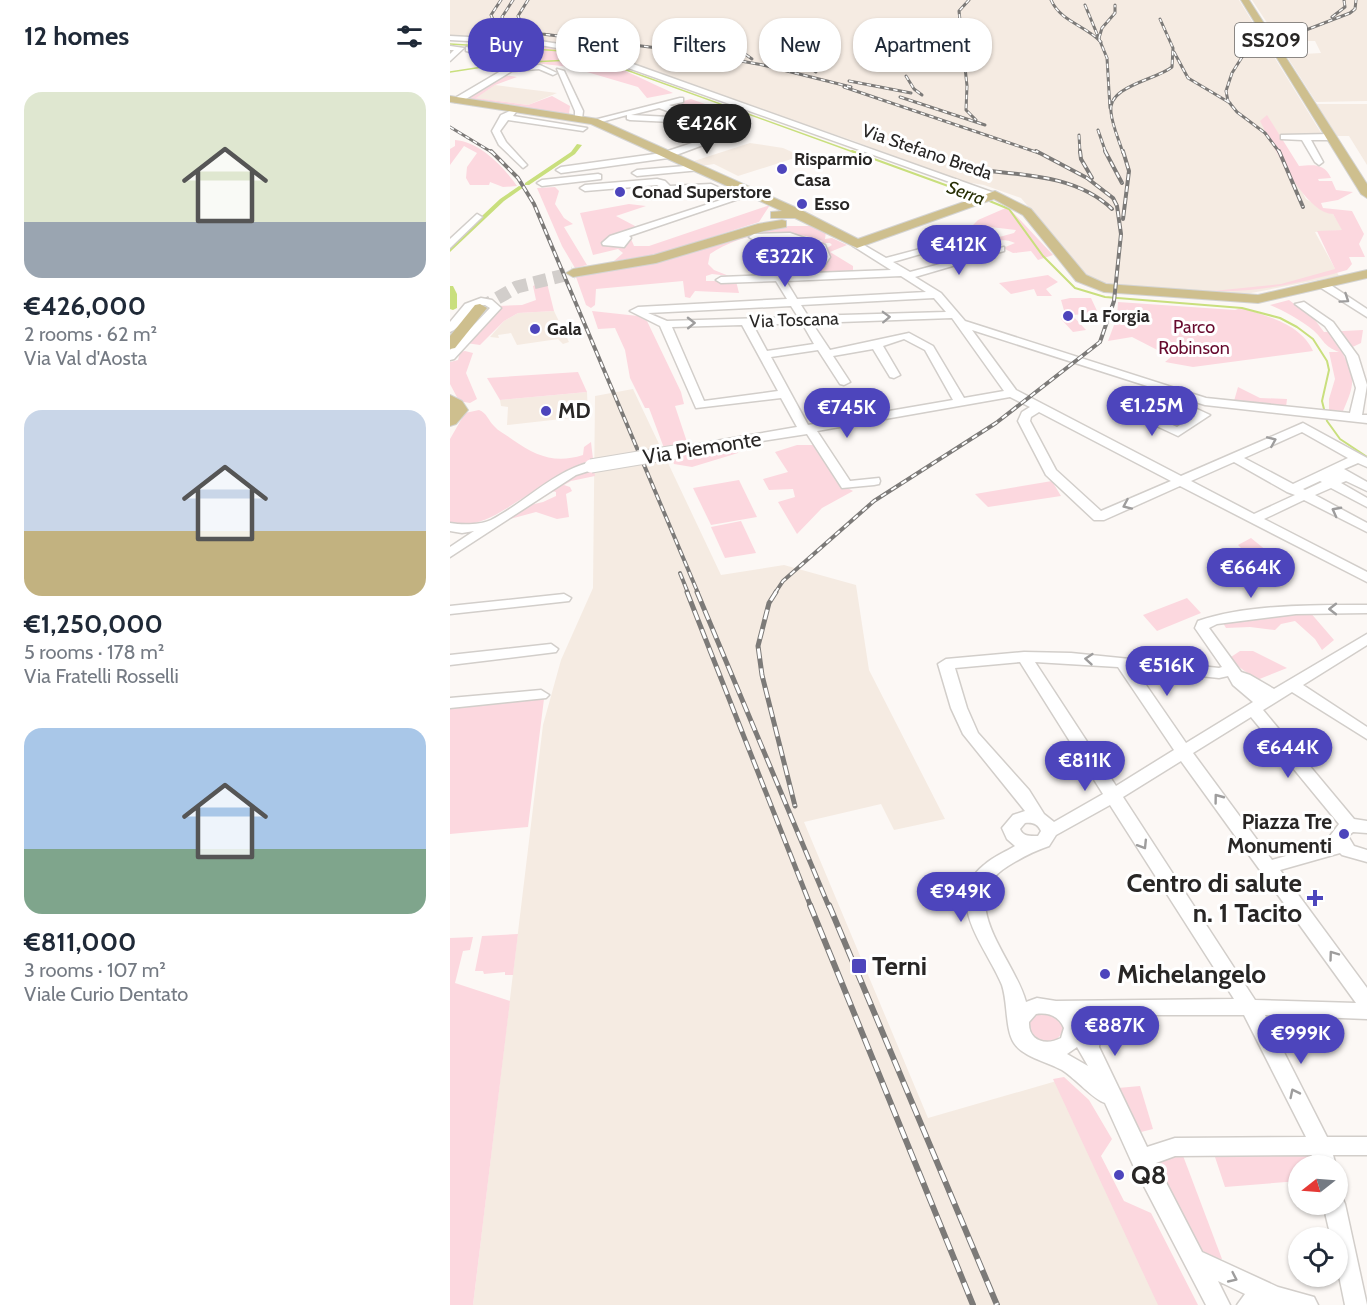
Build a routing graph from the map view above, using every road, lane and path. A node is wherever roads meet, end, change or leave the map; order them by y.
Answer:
1 (1245, 0) edge
2 (450, 39) edge
3 (450, 48) edge
4 (460, 48) junction
5 (468, 48) edge
6 (450, 59) edge
7 (544, 68) edge
8 (506, 72) edge
9 (457, 99) edge
10 (680, 100) dead end
11 (660, 105) junction
12 (516, 108) junction
13 (615, 116) junction
14 (504, 117) junction
15 (669, 120) dead end
16 (594, 121) junction
17 (581, 122) junction
18 (1284, 137) dead end
19 (1305, 138) junction
20 (1331, 138) junction
21 (667, 154) junction
22 (1319, 162) dead end
23 (523, 165) dead end
24 (697, 168) junction
25 (561, 170) dead end
26 (542, 183) dead end
27 (730, 183) junction
28 (711, 187) junction
29 (585, 188) dead end
30 (752, 193) junction
31 (1367, 194) edge
32 (995, 195) junction
33 (735, 198) junction
34 (477, 217) dead end
35 (779, 220) junction
36 (970, 237) dead end
37 (626, 238) dead end
38 (857, 244) junction
39 (450, 245) edge
40 (1000, 249) dead end
41 (887, 261) junction
42 (573, 273) tunnel mouth
43 (908, 274) junction
44 (1367, 274) edge
45 (799, 277) junction
46 (721, 280) dead end
47 (781, 281) dead end
48 (1322, 285) junction
49 (937, 295) junction
50 (794, 302) junction
51 (1300, 304) dead end
52 (480, 308) tunnel mouth
53 (456, 311) edge
54 (1367, 314) edge
55 (958, 319) junction
56 (805, 320) junction
57 (746, 322) junction
58 (665, 324) junction
59 (450, 329) edge
60 (450, 345) edge
61 (876, 345) junction
62 (823, 350) junction
63 (764, 355) junction
64 (450, 357) edge
65 (894, 375) dead end
66 (844, 382) dead end
67 (1365, 388) edge
68 (1012, 393) junction
69 (784, 394) junction
70 (1169, 395) junction
71 (451, 397) edge
72 (961, 403) junction
73 (1040, 406) junction
74 (1313, 413) junction
75 (1361, 418) edge
76 (452, 422) edge
77 (807, 430) junction
78 (1307, 430) junction
79 (1233, 457) junction
80 (1362, 460) edge
81 (1342, 472) junction
82 (1325, 479) junction
83 (874, 481) dead end
84 (1180, 481) junction
85 (1367, 487) edge
86 (1299, 492) junction
87 (1367, 503) edge
88 (1253, 519) junction
89 (495, 523) junction
90 (450, 527) edge
91 (1367, 528) edge
92 (468, 541) junction
93 (450, 546) edge
94 (450, 553) edge
95 (1366, 576) edge
96 (564, 598) dead end
97 (450, 609) edge
98 (1367, 609) edge
99 (1367, 639) edge
100 (551, 650) dead end
101 (1024, 657) junction
102 (450, 660) edge
103 (1122, 662) junction
104 (1234, 673) junction
105 (1292, 685) junction
106 (541, 695) dead end
107 (1263, 703) junction
108 (450, 704) edge
109 (1367, 734) edge
110 (1184, 751) junction
111 (1112, 795) junction
112 (1044, 823) junction
113 (1358, 826) edge
114 (1013, 835) junction
115 (1031, 844) junction
116 (1342, 846) junction
117 (1367, 856) edge
118 (996, 866) junction
119 (1269, 867) junction
120 (1007, 976) junction
121 (1367, 1003) edge
122 (1052, 1007) junction
123 (1246, 1007) junction
124 (1108, 1009) junction
125 (1367, 1011) edge
126 (1019, 1020) junction
127 (1074, 1028) junction
128 (1089, 1047) junction
129 (1043, 1051) junction
130 (1117, 1109) junction
131 (1367, 1146) edge
132 (1323, 1155) edge
133 (1142, 1158) junction
134 (1337, 1215) edge
135 (1194, 1259) junction
136 (1273, 1296) junction
137 (1218, 1305) edge
138 (1250, 1305) edge
139 (1305, 1305) edge
140 (1357, 1305) edge

1 - 20 main road, SS209
2 - 32 street, Via Stefano Breda
3 - 4 street
4 - 5 street
4 - 6 street
7 - 17 street
8 - 9 street
9 - 12 main road
10 - 11 street
11 - 13 street
11 - 21 street
12 - 14 street
12 - 17 main road
13 - 15 street
13 - 16 street
14 - 17 street
14 - 23 street
16 - 17 main road
16 - 21 main road
18 - 19 street
19 - 20 street
19 - 22 street
20 - 31 main road, SS209
21 - 24 main road
21 - 25 street
24 - 26 street
24 - 27 main road
27 - 28 street
27 - 30 main road
28 - 29 street
28 - 33 street
30 - 33 street
30 - 35 main road
32 - 38 main road
32 - 48 main road, Via Stefano Breda
33 - 37 street
34 - 39 street
35 - 38 main road
35 - 42 main road
35 - 45 street
36 - 41 street
38 - 41 street
40 - 43 street
41 - 43 street
43 - 45 street
43 - 49 street
44 - 48 main road, Via Stefano Breda
45 - 46 street
47 - 50 street
48 -> 54 street
49 - 50 street
49 - 55 street
50 - 56 street
50 - 58 street, Via Toscana
51 - 67 street
52 - 60 main road
53 - 59 street
53 - 64 street
56 -> 55 street, Via Toscana
55 - 68 street
55 - 70 street
56 - 57 street, Via Toscana
56 - 62 street
58 -> 57 street, Via Toscana
57 - 63 street
58 - 69 street
61 - 62 street
61 - 65 street
61 - 72 street
62 - 63 street
62 - 66 street
63 - 69 street
67 - 75 street
68 - 72 street, Via Piemonte
68 - 73 street
69 - 77 street
70 - 70 street
70 - 74 street
71 - 76 main road
72 - 77 street, Via Piemonte
73 - 84 street
84 -> 73 street
74 - 75 street
74 - 78 street
77 - 83 street
77 - 89 street, Via Piemonte, bridge
79 -> 78 street
78 - 80 street
79 - 84 street
79 - 86 street
80 - 81 street
81 - 82 street
81 - 85 street
82 - 86 street
82 - 87 street
84 - 88 street
86 - 88 street
91 -> 86 street
88 - 95 street
89 - 90 street
89 - 92 street, Via Piemonte
92 - 93 street
92 - 94 street, Via Piemonte
96 - 97 street
98 -> 104 street
99 - 105 street
100 - 102 street
103 -> 101 street
101 - 111 street
101 - 112 street
103 - 104 street
103 - 110 street
104 - 107 street
105 - 107 street
105 - 109 street
106 - 108 street
107 - 110 street
107 - 113 street
110 - 111 street
119 -> 110 street
111 - 112 street
111 -> 123 street
112 - 114 street
112 - 115 street
113 - 116 street
114 - 115 street
114 - 118 street
115 - 118 street
116 - 117 street
116 - 119 street
118 - 120 street
121 -> 119 street
120 - 122 street
120 - 126 street
122 - 124 street
122 - 126 street
122 - 127 street
123 - 124 street
123 - 125 street
132 -> 123 street
124 - 128 street
126 - 129 street
127 - 128 street
127 - 129 street
128 - 130 street
129 - 130 street
130 - 133 street
131 - 132 street
132 - 133 street
133 - 135 street
134 - 140 street
135 -> 136 street
135 - 137 street
136 - 138 street
136 - 139 street

